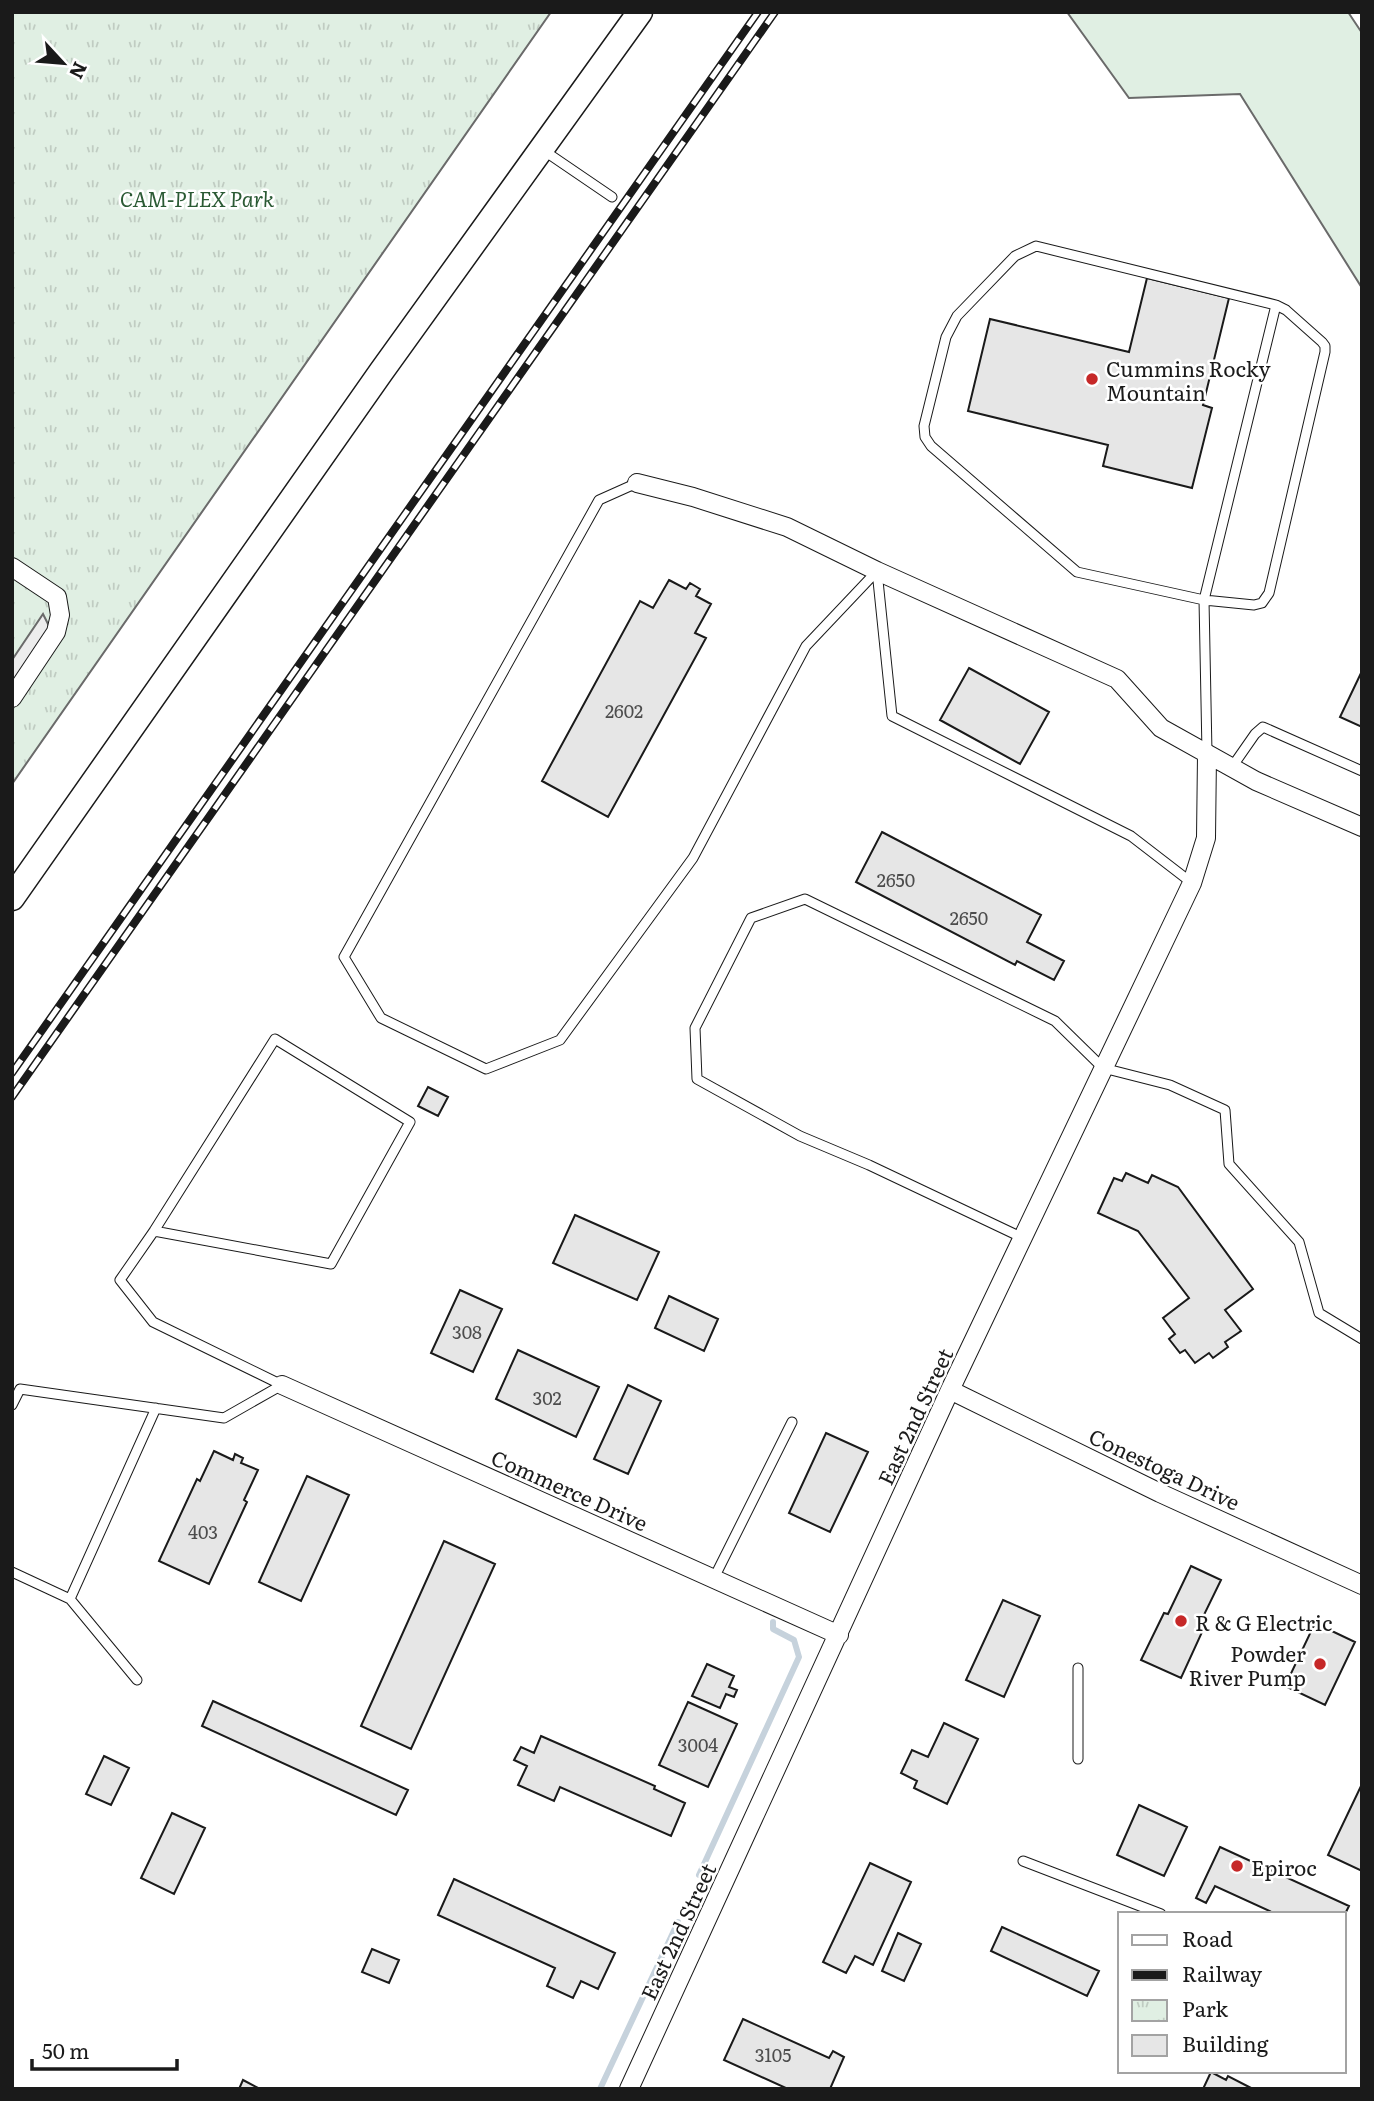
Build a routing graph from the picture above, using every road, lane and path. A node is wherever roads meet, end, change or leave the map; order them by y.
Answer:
1 (640, 12) edge
2 (542, 149) junction
3 (612, 197) dead end
4 (1276, 304) junction
5 (637, 483) joint
6 (12, 567) edge
7 (877, 571) junction
8 (1204, 600) junction
9 (12, 698) edge
10 (1207, 755) junction
11 (1232, 767) junction
12 (1362, 771) edge
13 (1362, 827) edge
14 (1192, 883) junction
15 (12, 898) edge
16 (1103, 1068) junction
17 (154, 1231) junction
18 (1023, 1238) junction
19 (1362, 1339) edge
20 (282, 1385) junction
21 (950, 1390) junction
22 (12, 1405) edge
23 (156, 1408) junction
24 (792, 1422) dead end
25 (12, 1572) edge
26 (713, 1578) junction
27 (1362, 1585) edge
28 (70, 1599) junction
29 (839, 1635) junction
30 (1078, 1668) dead end
31 (137, 1680) dead end
32 (1078, 1759) dead end
33 (1023, 1861) dead end
34 (1156, 1912) edge
35 (629, 2089) edge

1 - 2 main road
2 - 3 lane
2 - 15 main road
4 - 8 lane
4 - 8 lane
4 - 8 lane
5 - 7 street
5 - 7 lane
6 - 9 street
7 - 10 street
7 - 14 lane
8 - 10 lane
10 - 11 street
10 - 14 street, East 2nd Street
11 - 12 lane
11 - 13 street
14 - 16 street, East 2nd Street
16 - 18 street, East 2nd Street
16 - 18 lane
16 - 19 lane
17 - 17 lane
17 - 20 lane
18 - 21 street, East 2nd Street
20 - 23 lane
20 - 26 street, Commerce Drive
21 - 27 street, Conestoga Drive
21 - 29 street, East 2nd Street
22 - 23 lane
23 - 28 lane
24 - 26 lane
25 - 28 lane
26 - 29 street, Commerce Drive
28 - 31 lane
29 - 35 street, East 2nd Street
30 - 32 lane
33 - 34 lane

